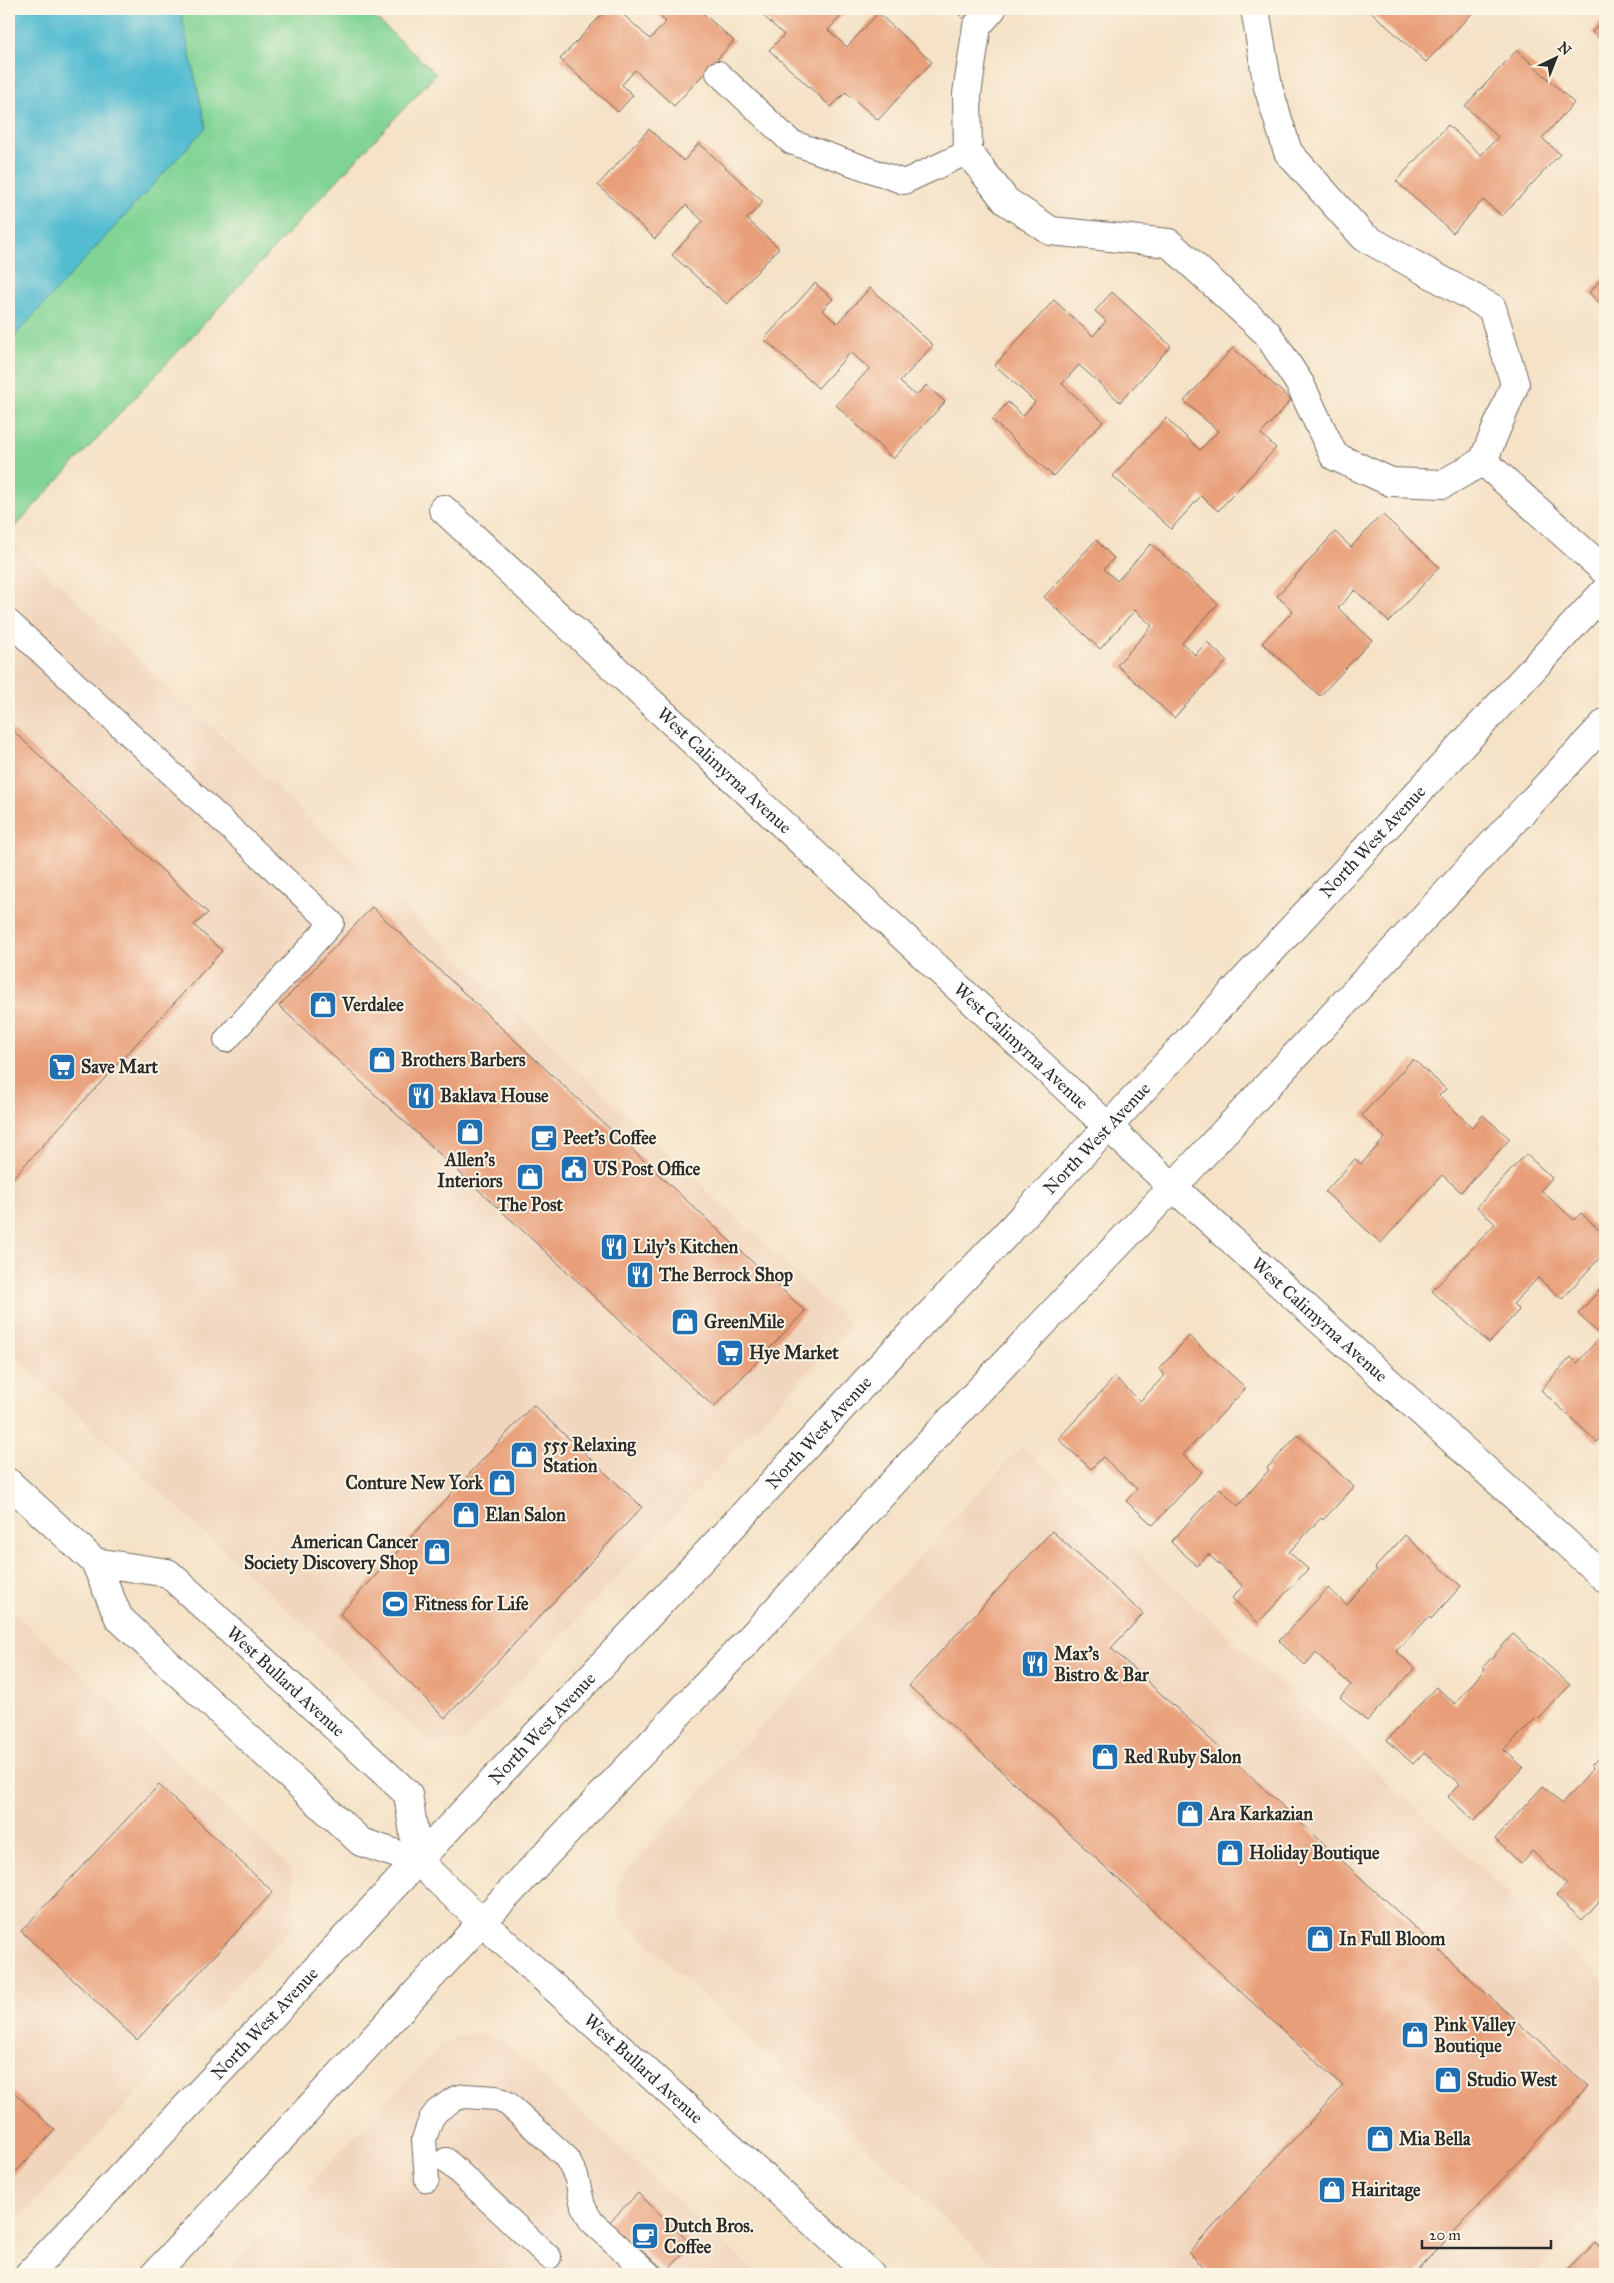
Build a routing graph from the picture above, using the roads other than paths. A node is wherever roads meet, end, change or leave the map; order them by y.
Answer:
1 (992, 9) edge
2 (1255, 9) edge
3 (718, 73) dead end
4 (968, 152) junction
5 (1483, 461) junction
6 (443, 509) dead end
7 (1605, 571) edge
8 (1605, 590) edge
9 (9, 622) edge
10 (1605, 723) edge
11 (226, 1040) dead end
12 (1108, 1126) junction
13 (1173, 1187) junction
14 (9, 1483) edge
15 (95, 1562) junction
16 (1605, 1578) edge
17 (418, 1861) junction
18 (482, 1922) junction
19 (446, 2160) dead end
20 (428, 2180) dead end
21 (549, 2257) dead end
22 (30, 2274) edge
23 (155, 2274) edge
24 (649, 2274) edge
25 (870, 2274) edge

1 - 4 main road
2 - 5 main road
3 - 4 lane
4 - 5 main road
5 - 7 main road
6 - 12 main road, West Calimyrna Avenue
8 - 12 main road, North West Avenue
9 - 11 lane
10 - 13 main road
12 - 13 main road, West Calimyrna Avenue
12 - 17 main road, North West Avenue
13 - 16 main road, West Calimyrna Avenue
13 - 18 main road
14 - 15 main road, West Bullard Avenue
15 - 17 main road, West Bullard Avenue
15 - 17 main road, West Bullard Avenue
17 - 18 main road, West Bullard Avenue
17 - 22 main road, North West Avenue
18 - 23 main road
18 - 25 main road, West Bullard Avenue
19 - 21 lane
20 - 24 lane

